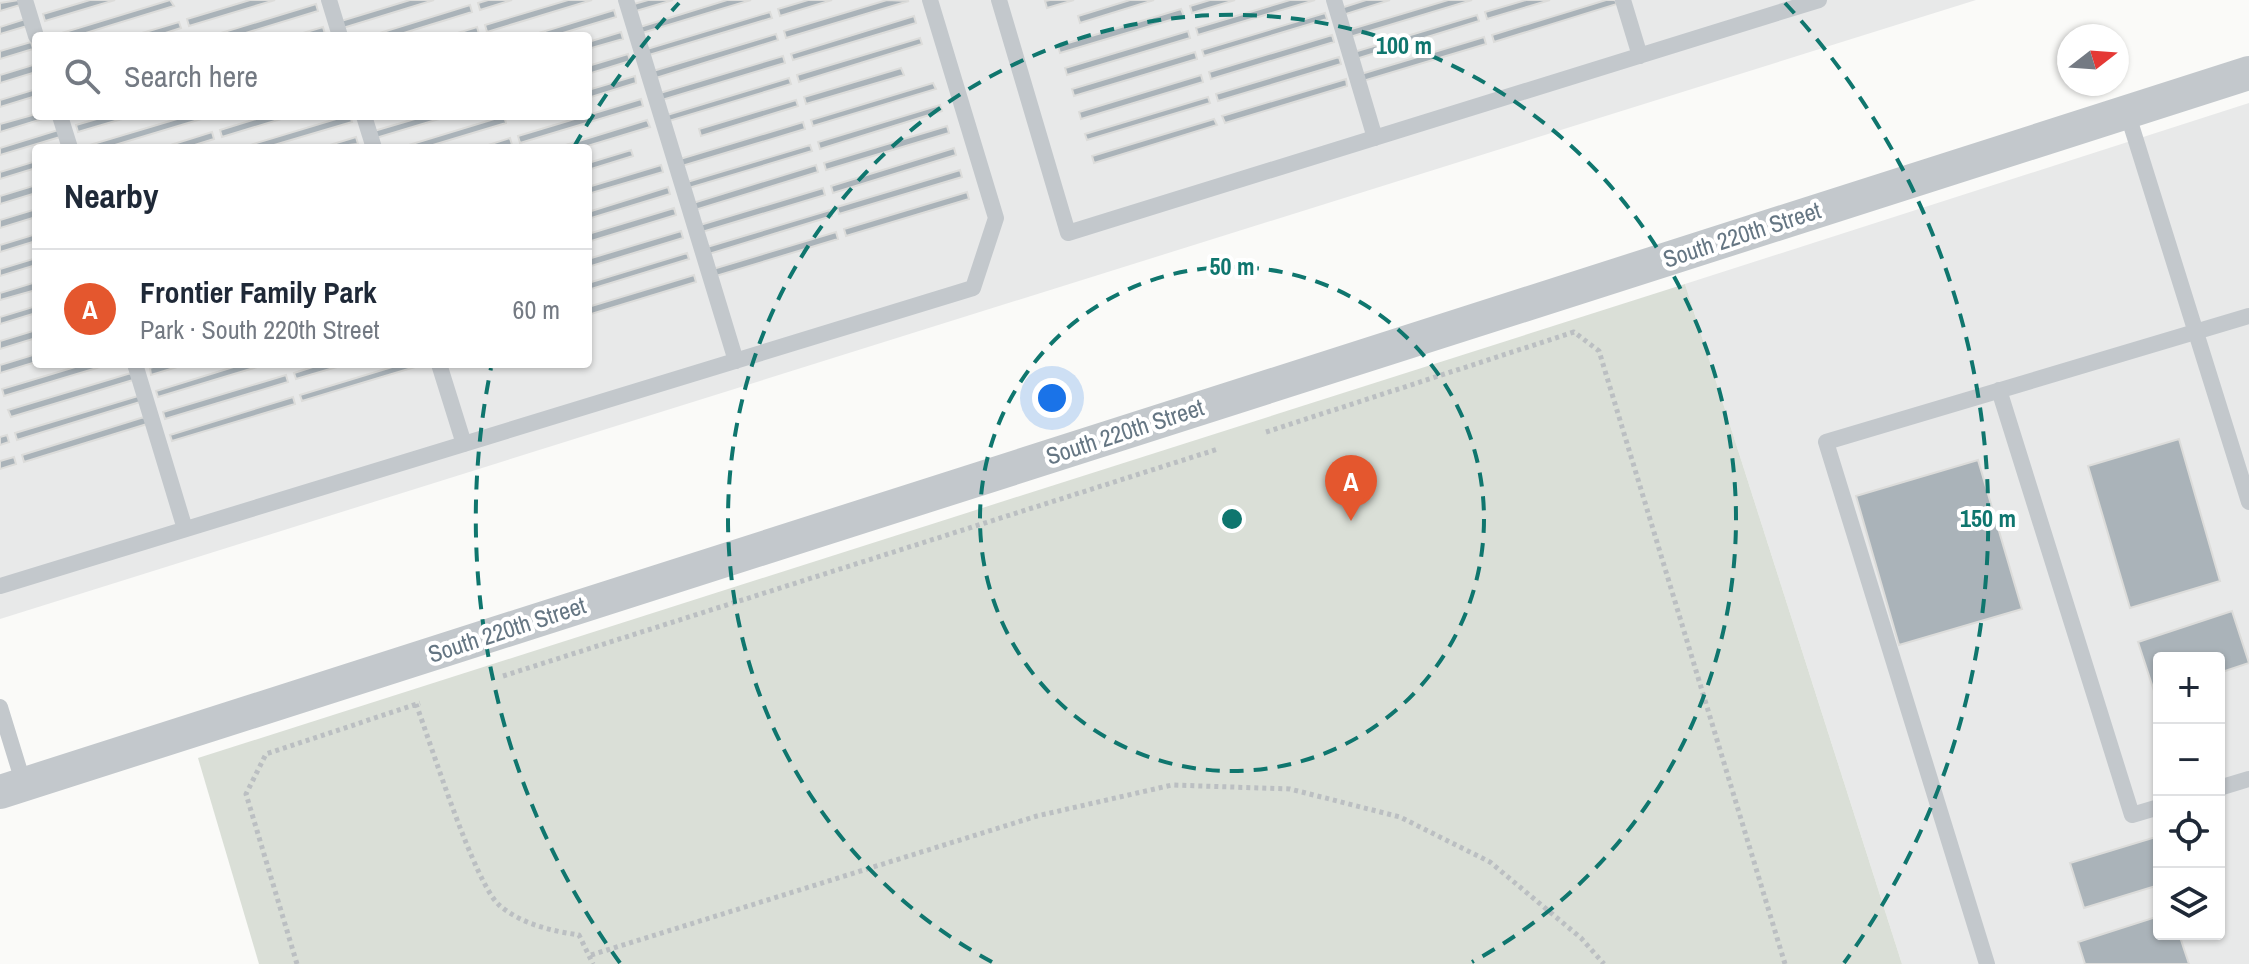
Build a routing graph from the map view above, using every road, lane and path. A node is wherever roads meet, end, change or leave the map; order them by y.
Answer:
1 (25, 0) edge
2 (329, 0) edge
3 (626, 0) edge
4 (930, 0) edge
5 (999, 0) edge
6 (1334, 0) edge
7 (1623, 0) edge
8 (1819, 0) edge
9 (35, 32) edge
10 (339, 32) edge
11 (1640, 56) junction
12 (2249, 73) edge
13 (2127, 112) junction
14 (61, 120) edge
15 (365, 120) edge
16 (1375, 138) junction
17 (69, 144) edge
18 (373, 144) edge
19 (2249, 316) edge
20 (2195, 332) junction
21 (736, 361) junction
22 (136, 368) edge
23 (440, 368) edge
24 (1999, 390) junction
25 (1266, 432) dead end
26 (464, 444) junction
27 (1218, 449) dead end
28 (2249, 502) edge
29 (185, 529) junction
30 (0, 586) edge
31 (503, 676) dead end
32 (0, 707) edge
33 (2249, 779) edge
34 (2225, 786) edge
35 (12, 788) edge
36 (2153, 809) edge
37 (591, 955) junction
38 (297, 964) edge
39 (593, 964) edge
40 (1604, 964) edge
41 (1785, 964) edge
42 (1987, 964) edge

1 - 9 lane
2 - 10 lane
3 - 21 lane
4 - 21 lane
5 - 16 lane
6 - 16 lane
7 - 11 lane
8 - 11 lane
11 - 16 lane
12 - 13 street, South 220th Street
13 - 20 lane
13 - 35 street, South 220th Street
14 - 17 lane
15 - 18 lane
19 - 20 lane
20 - 24 lane
20 - 28 lane
21 - 26 lane
22 - 29 lane
23 - 26 lane
24 - 36 lane
24 - 42 lane
25 - 41 path
26 - 29 lane
27 - 31 path
29 - 30 lane
32 - 35 lane
33 - 34 lane
37 - 38 path
37 - 39 path
37 - 40 path

